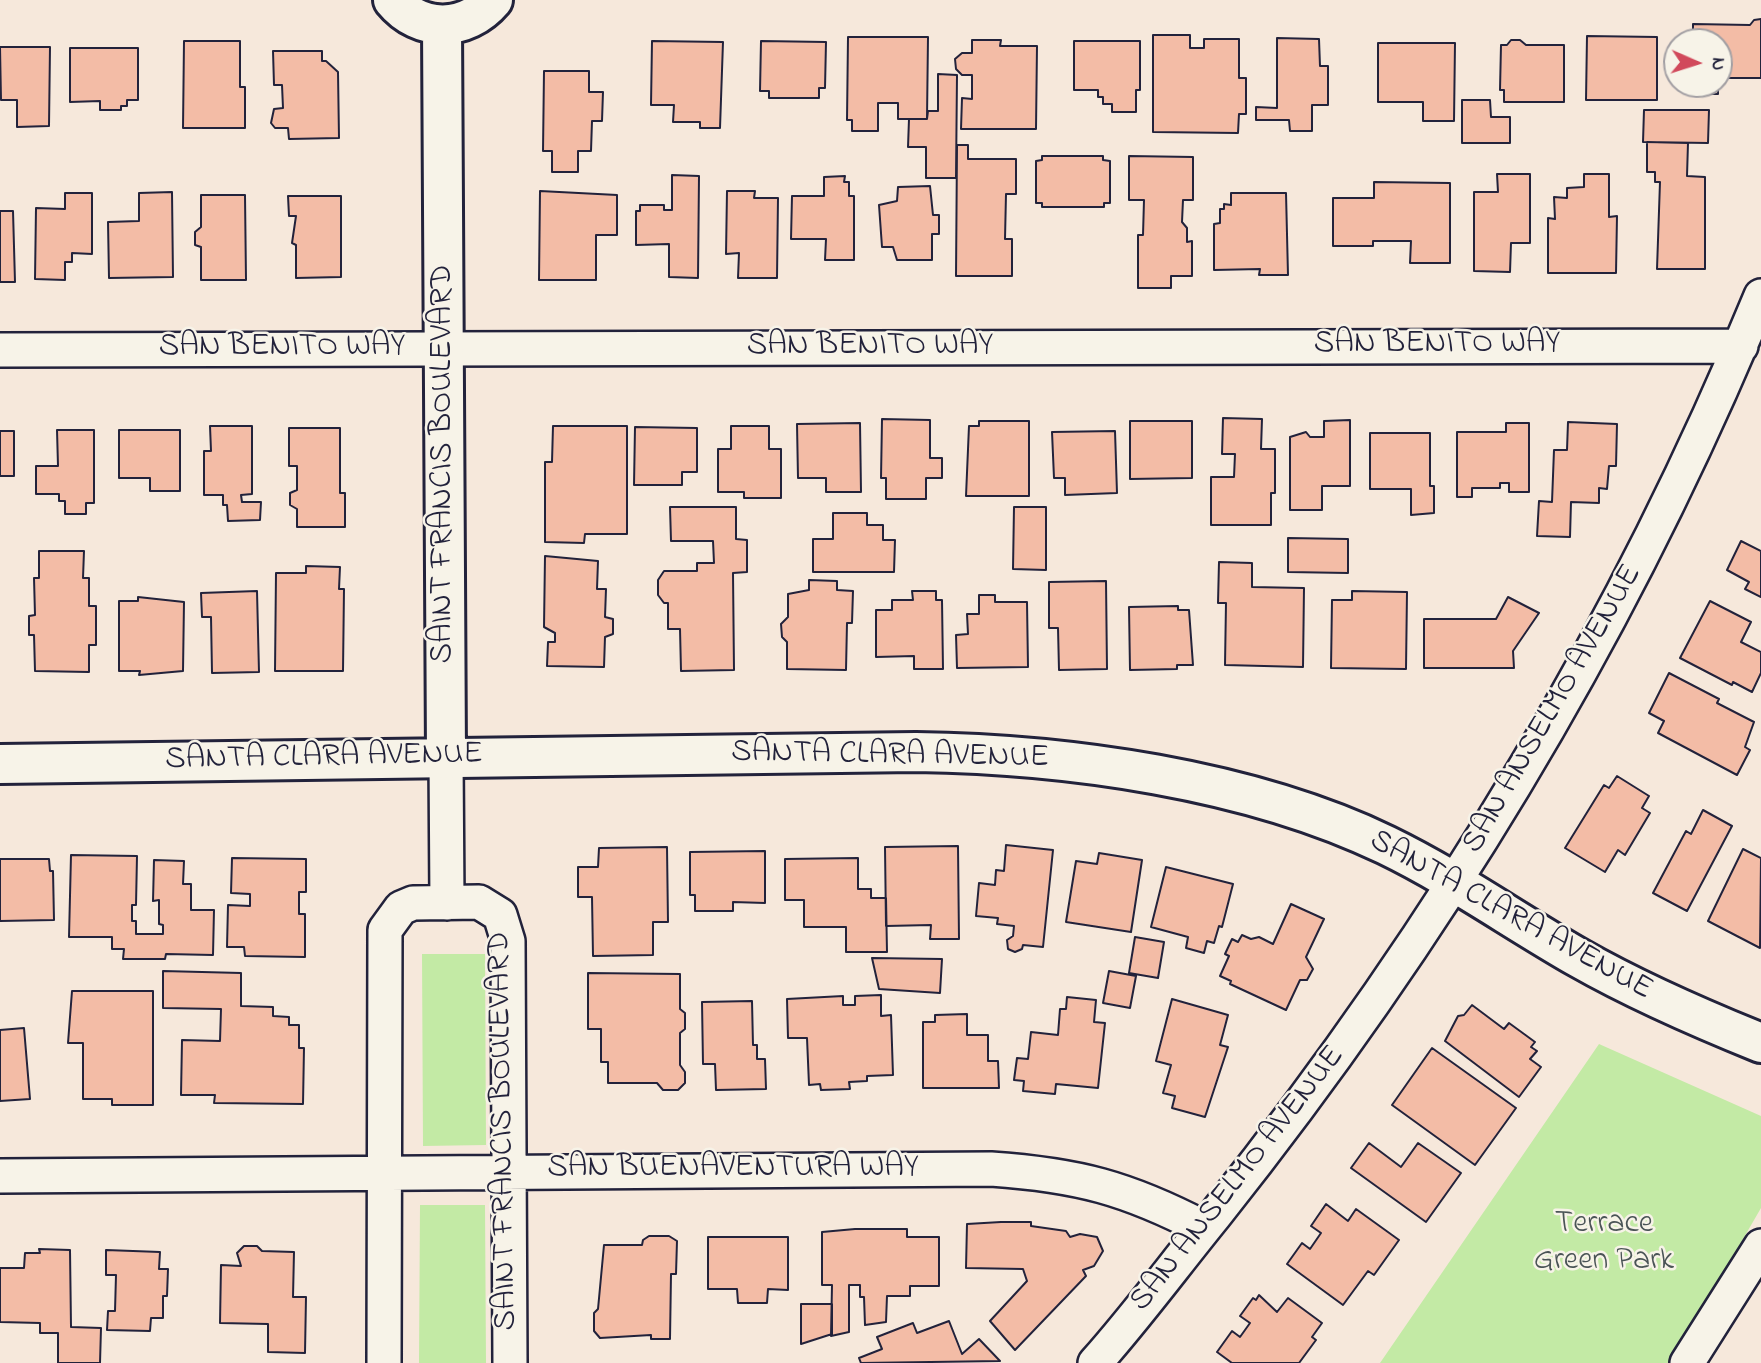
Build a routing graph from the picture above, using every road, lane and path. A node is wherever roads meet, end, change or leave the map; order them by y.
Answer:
1 (393, 0) edge
2 (493, 0) edge
3 (442, 25) junction
4 (1761, 296) edge
5 (1741, 346) junction
6 (444, 349) junction
7 (0, 350) edge
8 (446, 757) junction
9 (0, 765) edge
10 (1455, 881) junction
11 (447, 903) junction
12 (1761, 1043) edge
13 (509, 1171) junction
14 (384, 1172) junction
15 (0, 1176) edge
16 (1204, 1228) junction
17 (1761, 1247) edge
18 (384, 1363) edge
19 (510, 1363) edge
20 (1095, 1363) edge
21 (1687, 1363) edge

1 - 3 street
2 - 3 street
3 - 6 street, SAINT FRANCIS BOULEVARD
4 - 5 street, SAN ANSELMO AVENUE
5 - 6 street, SAN BENITO WAY
5 - 10 street, SAN ANSELMO AVENUE
6 - 7 street, SAN BENITO WAY
6 - 8 street, SAINT FRANCIS BOULEVARD
8 - 9 street, SANTA CLARA AVENUE
8 - 10 street, SANTA CLARA AVENUE
8 - 11 street, SAINT FRANCIS BOULEVARD
10 - 12 street, SANTA CLARA AVENUE
10 - 16 street, SAN ANSELMO AVENUE
11 - 13 street, SAINT FRANCIS BOULEVARD
11 - 14 street, SAINT FRANCIS BOULEVARD
13 - 14 street, SAN BUENAVENTURA WAY
13 - 16 street, SAN BUENAVENTURA WAY
13 - 19 street, SAINT FRANCIS BOULEVARD
14 - 15 street, SAN BUENAVENTURA WAY
14 - 18 street, SAINT FRANCIS BOULEVARD
16 - 20 street, SAN ANSELMO AVENUE
17 - 21 street

